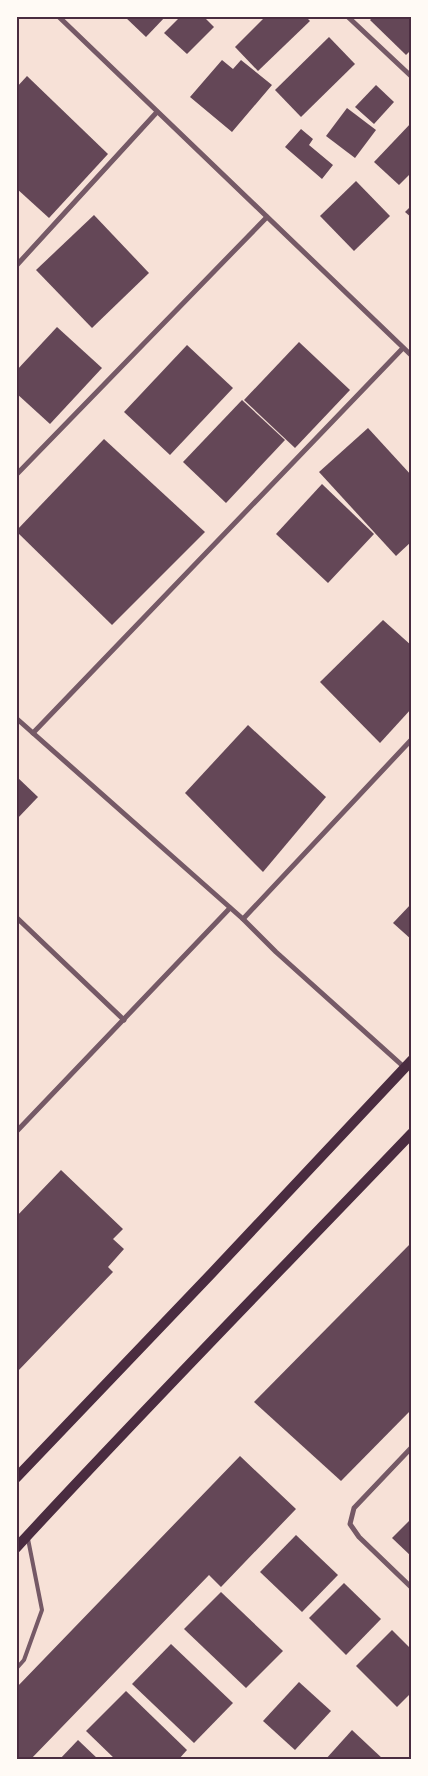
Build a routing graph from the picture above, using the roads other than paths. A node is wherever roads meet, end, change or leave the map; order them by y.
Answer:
1 (58, 16) edge
2 (347, 16) edge
3 (412, 77) edge
4 (157, 112) junction
5 (267, 217) junction
6 (16, 266) edge
7 (403, 348) junction
8 (412, 356) edge
9 (16, 475) edge
10 (16, 718) edge
11 (32, 733) junction
12 (412, 739) edge
13 (230, 908) junction
14 (16, 917) edge
15 (243, 919) junction
16 (124, 1020) junction
17 (408, 1064) edge
18 (16, 1132) edge
19 (412, 1133) edge
20 (412, 1447) edge
21 (16, 1478) edge
22 (27, 1536) junction
23 (16, 1548) edge
24 (412, 1588) edge
25 (16, 1669) edge

1 - 4 street
2 - 3 street
4 - 5 street
4 - 6 street
5 - 7 street
5 - 9 street
7 - 8 street
7 - 11 street
10 - 11 street
11 - 13 street
12 - 15 street
13 - 15 street
13 - 16 street
14 - 16 street
15 - 17 street
16 - 18 street
17 - 21 main road
19 - 22 main road
20 - 24 street
22 - 23 main road
22 - 25 lane

